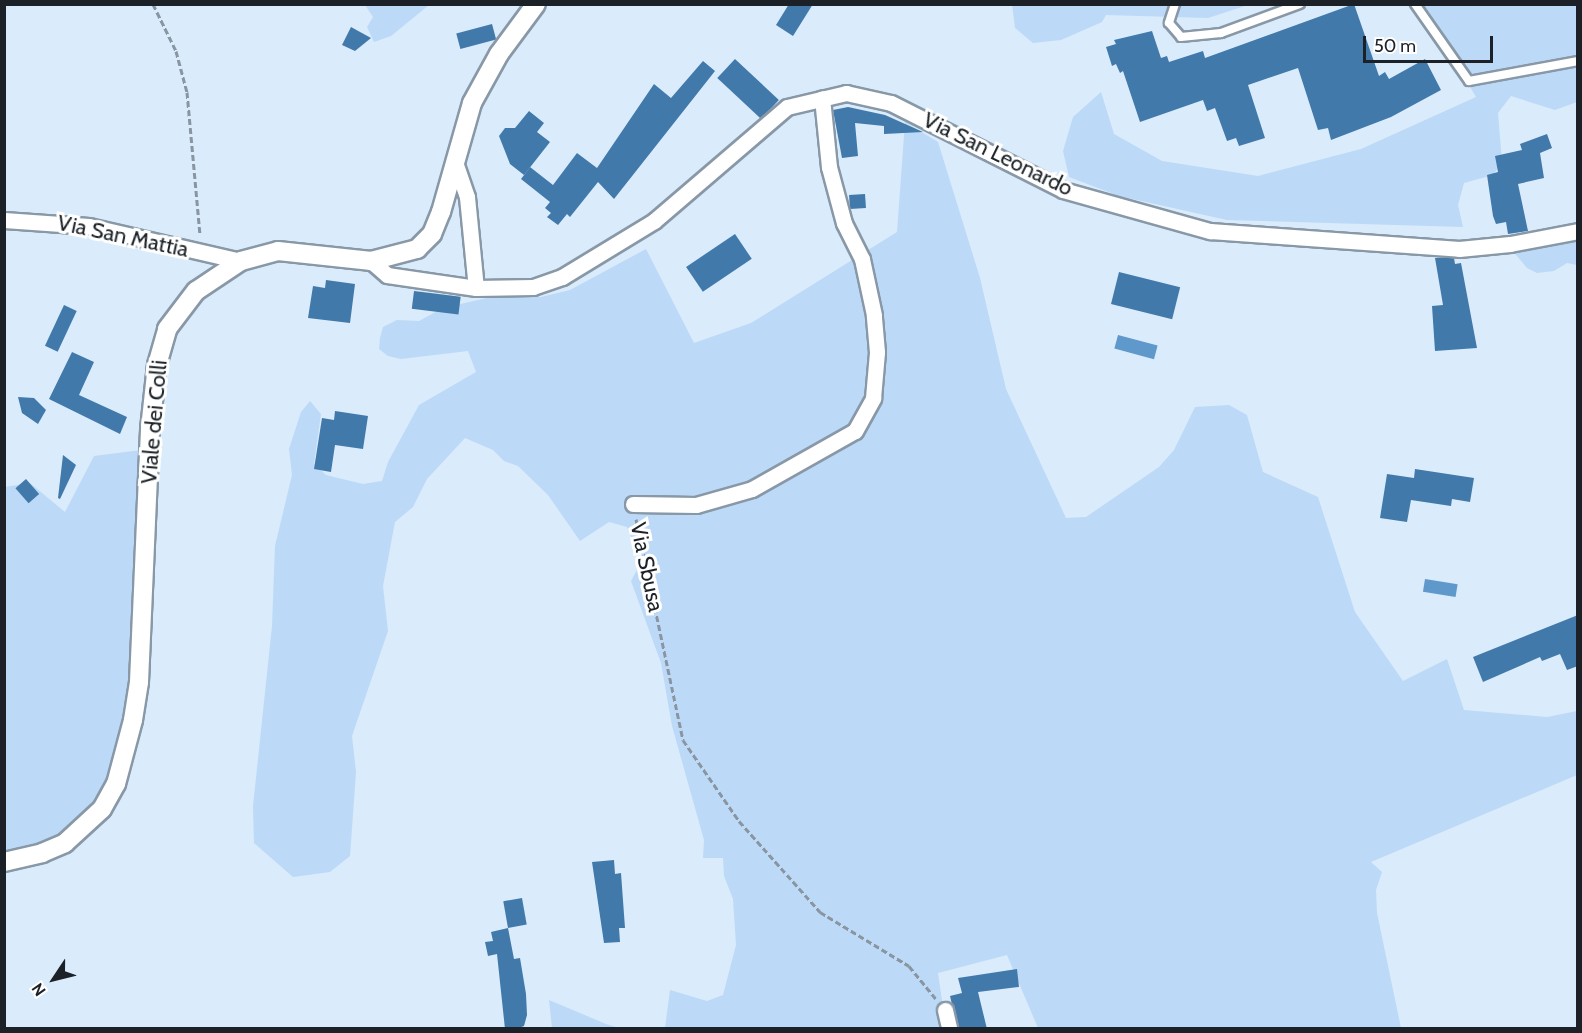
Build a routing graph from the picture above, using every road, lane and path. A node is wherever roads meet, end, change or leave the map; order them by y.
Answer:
1 (153, 4) edge
2 (536, 4) edge
3 (1175, 4) edge
4 (1300, 4) edge
5 (1415, 4) edge
6 (1578, 61) edge
7 (822, 98) junction
8 (455, 162) junction
9 (4, 220) edge
10 (1578, 231) edge
11 (201, 252) junction
12 (241, 261) junction
13 (371, 261) junction
14 (476, 288) junction
15 (633, 504) joint
16 (4, 861) edge
17 (945, 1010) joint
18 (949, 1029) edge

1 - 11 path
2 - 8 street, Viale dei Colli
3 - 4 lane
5 - 6 lane
7 - 10 street, Via San Leonardo
7 - 14 street, Via San Leonardo
7 - 15 street, Via Sbusa
8 - 13 street, Viale dei Colli
8 - 14 street
9 - 11 street, Via San Mattia
11 - 12 street, Via San Mattia
12 - 13 street, Viale dei Colli
12 - 16 street, Viale dei Colli
13 - 14 street, Via San Leonardo
15 - 17 path, Via Sbusa
17 - 18 street

